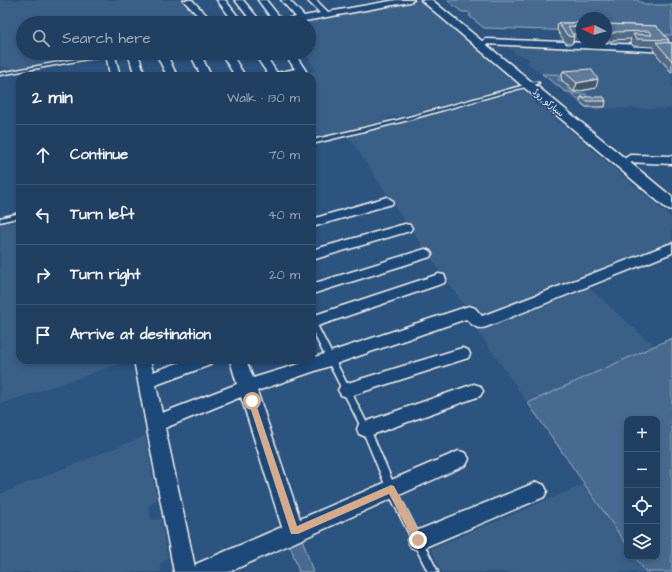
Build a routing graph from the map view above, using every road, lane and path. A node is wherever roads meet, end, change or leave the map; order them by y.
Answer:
1 (187, 0) edge
2 (221, 0) edge
3 (239, 0) edge
4 (262, 0) edge
5 (285, 0) edge
6 (311, 0) edge
7 (359, 0) edge
8 (410, 0) edge
9 (426, 0) edge
10 (435, 0) edge
11 (384, 2) edge
12 (367, 7) junction
13 (326, 14) junction
14 (203, 16) edge
15 (234, 16) edge
16 (252, 16) edge
17 (275, 16) edge
18 (299, 16) edge
19 (316, 16) edge
20 (486, 42) junction
21 (672, 49) edge
22 (75, 60) edge
23 (114, 60) edge
24 (135, 60) edge
25 (164, 60) edge
26 (198, 60) edge
27 (230, 60) edge
28 (264, 60) edge
29 (294, 60) edge
30 (115, 72) edge
31 (139, 72) edge
32 (170, 72) edge
33 (204, 72) edge
34 (238, 72) edge
35 (271, 72) edge
36 (297, 72) edge
37 (0, 74) edge
38 (532, 84) junction
39 (316, 141) edge
40 (630, 159) junction
41 (672, 160) edge
42 (672, 193) edge
43 (387, 201) dead end
44 (672, 205) edge
45 (16, 216) edge
46 (0, 220) edge
47 (316, 222) edge
48 (405, 228) dead end
49 (672, 248) edge
50 (316, 254) edge
51 (425, 254) dead end
52 (439, 279) dead end
53 (316, 288) edge
54 (316, 321) edge
55 (316, 330) edge
56 (462, 354) dead end
57 (330, 358) junction
58 (316, 363) edge
59 (143, 364) edge
60 (193, 364) edge
61 (239, 364) edge
62 (313, 364) edge
63 (146, 382) junction
64 (247, 387) junction
65 (347, 390) junction
66 (474, 391) dead end
67 (155, 424) junction
68 (366, 429) junction
69 (459, 459) dead end
70 (391, 489) junction
71 (537, 491) dead end
72 (294, 531) junction
73 (418, 540) junction
74 (185, 572) edge
75 (204, 572) edge
76 (433, 572) edge

1 - 14 street
2 - 15 street
3 - 16 street
4 - 17 street
5 - 18 street
6 - 13 street
7 - 12 street
8 - 11 street
9 - 38 street, سپارکو روڈ
10 - 20 street, سپارکو روڈ
11 - 12 street
12 - 13 street
13 - 19 street
20 - 21 street
20 - 38 street, سپارکو روڈ
22 - 37 lane
23 - 30 street
24 - 31 street
25 - 32 street
26 - 33 street
27 - 34 street
28 - 35 street
29 - 36 street
38 - 39 lane
38 - 40 street, سپارکو روڈ
38 - 44 street, سپارکو روڈ
40 - 41 street
40 - 42 street, سپارکو روڈ
43 - 47 street
45 - 46 lane
48 - 50 street
49 - 57 street
51 - 53 street
52 - 54 street
55 - 57 lane
56 - 65 street
57 - 58 street
57 - 65 lane
59 - 63 street
60 - 63 street
61 - 64 street
62 - 64 street
63 - 67 street
64 - 67 street
64 - 72 street
65 - 68 lane
66 - 68 street
67 - 74 street
68 - 70 lane
69 - 70 street
70 - 72 street
70 - 73 lane
71 - 73 street
72 - 75 street
73 - 76 lane

